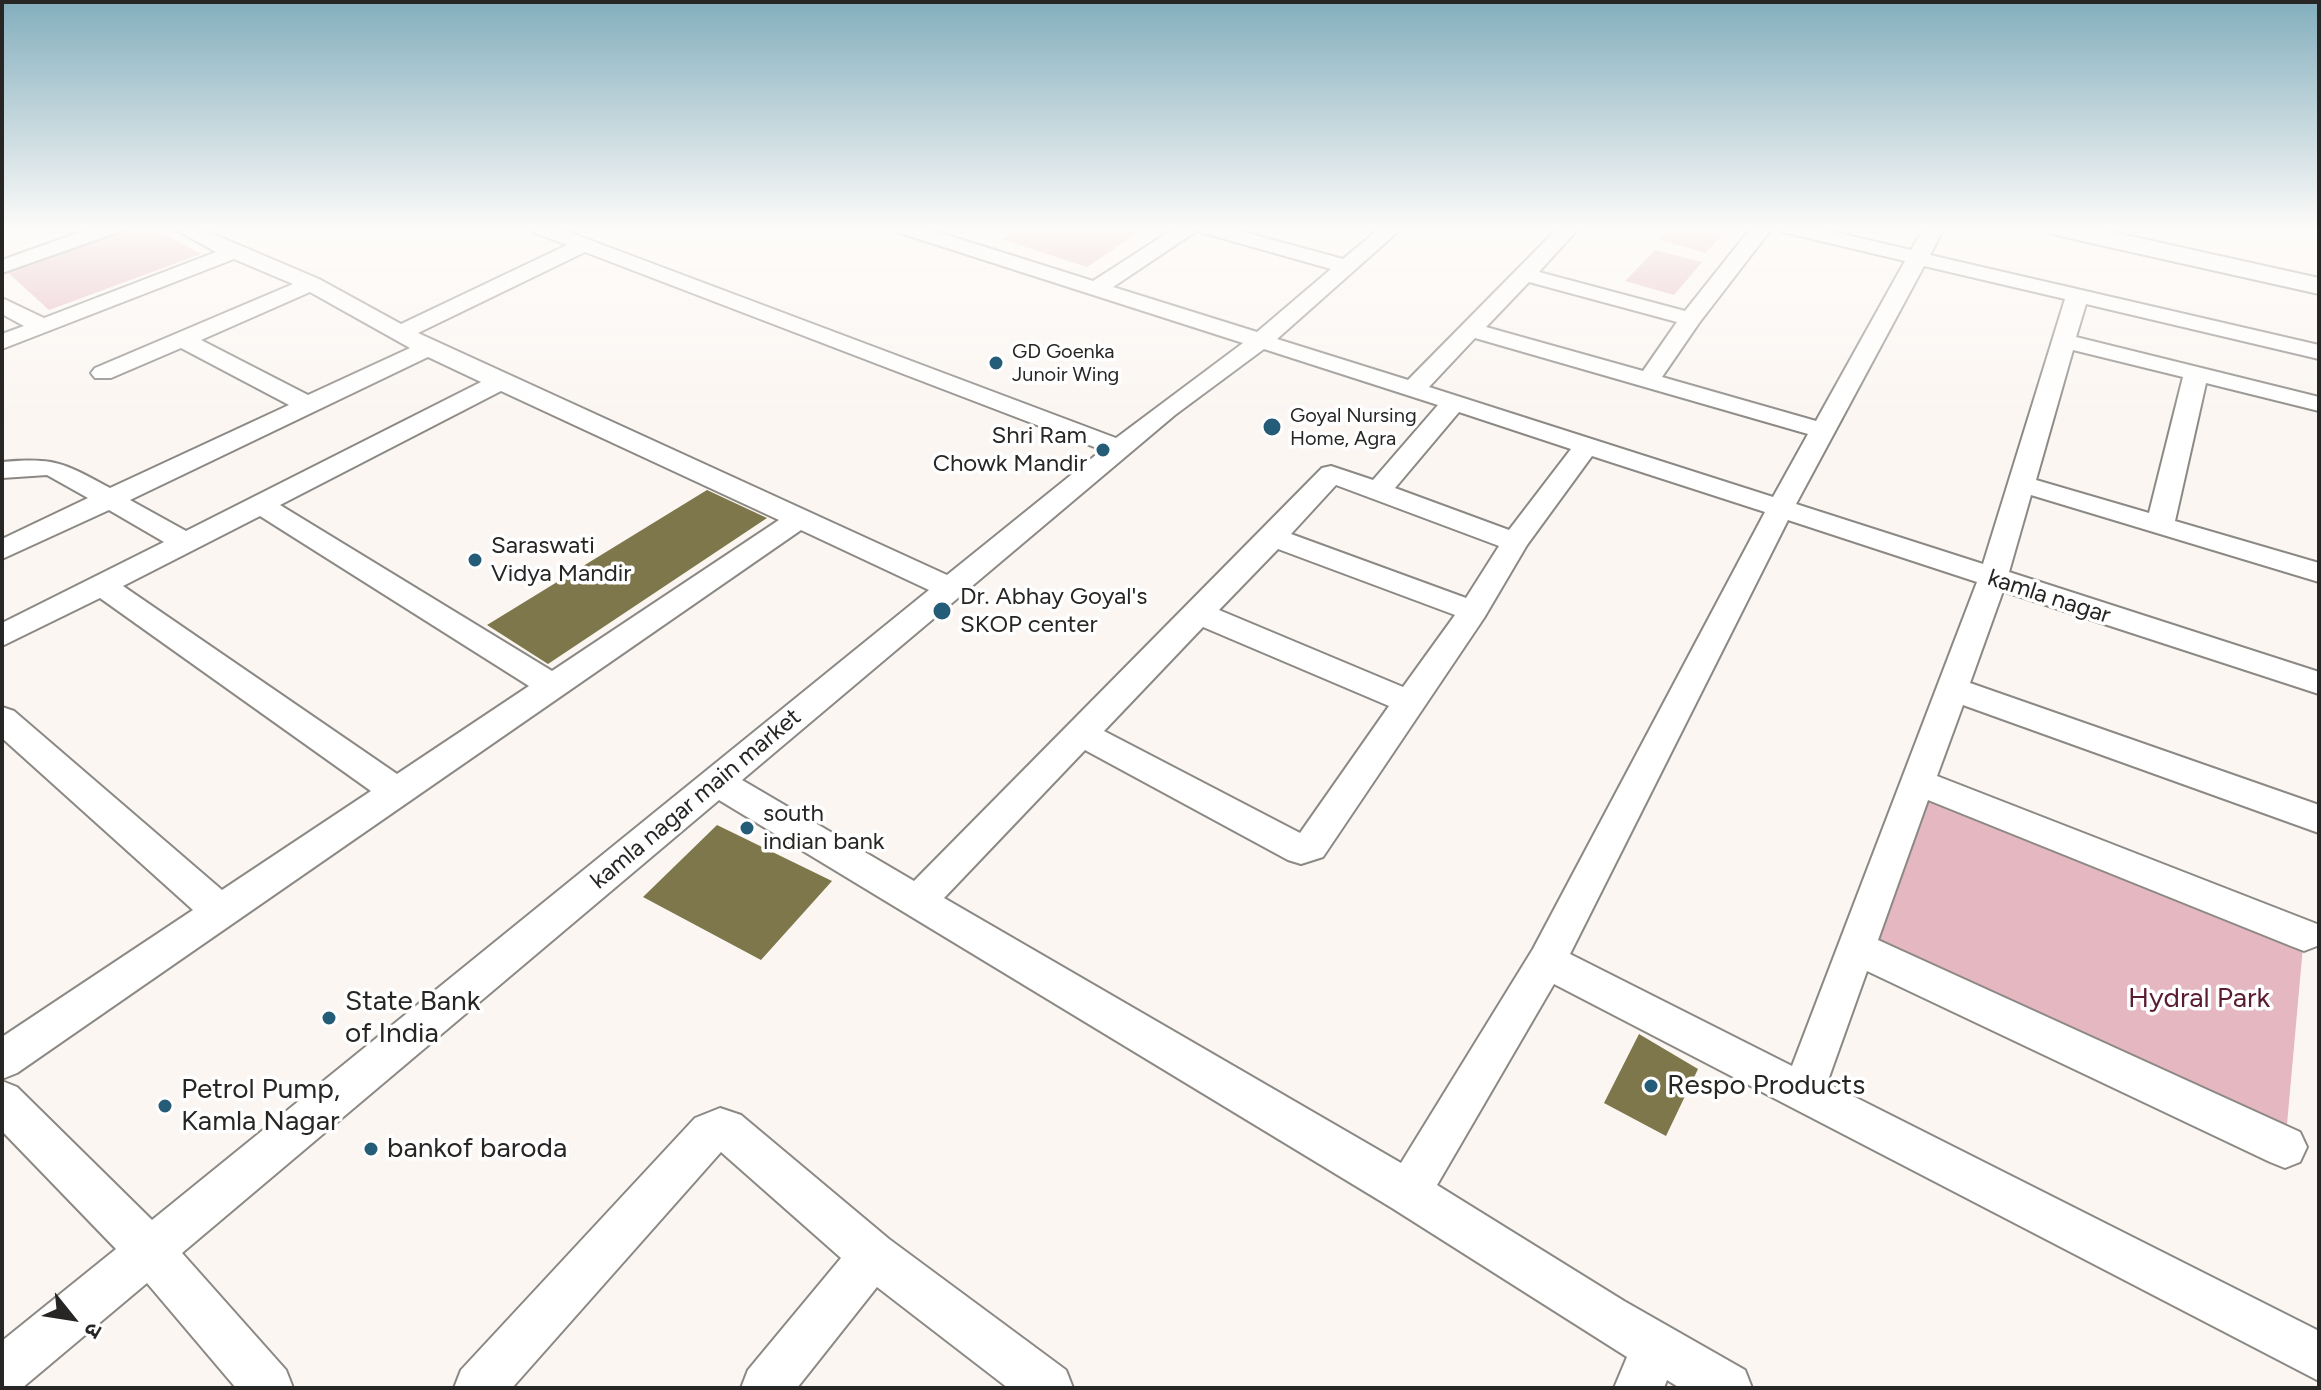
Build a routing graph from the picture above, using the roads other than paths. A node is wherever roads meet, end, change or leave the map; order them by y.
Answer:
1 (128, 293) edge
2 (290, 293) edge
3 (328, 293) edge
4 (484, 293) edge
5 (710, 293) edge
6 (1107, 293) edge
7 (1317, 293) edge
8 (1505, 293) edge
9 (1593, 293) edge
10 (1711, 293) edge
11 (1899, 293) edge
12 (2063, 293) edge
13 (2077, 296) junction
14 (2, 305) edge
15 (1690, 319) junction
16 (42, 326) junction
17 (1470, 329) junction
18 (402, 332) junction
19 (182, 339) junction
20 (2065, 341) junction
21 (2, 342) edge
22 (1259, 342) junction
23 (428, 348) junction
24 (2319, 352) edge
25 (103, 373) dead end
26 (2196, 373) junction
27 (1649, 379) junction
28 (501, 381) junction
29 (1413, 389) junction
30 (1454, 402) junction
31 (2319, 404) edge
32 (308, 405) junction
33 (1825, 431) junction
34 (1587, 445) junction
35 (1120, 448) junction
36 (2, 470) edge
37 (2019, 483) junction
38 (1378, 491) junction
39 (112, 498) junction
40 (260, 504) junction
41 (1780, 509) junction
42 (799, 519) junction
43 (2160, 525) junction
44 (1273, 537) junction
45 (185, 542) junction
46 (1515, 542) junction
47 (2, 550) edge
48 (2319, 573) edge
49 (1993, 579) junction
50 (101, 585) junction
51 (950, 588) junction
52 (1473, 611) junction
53 (1200, 614) junction
54 (2, 636) edge
55 (2319, 683) edge
56 (553, 686) junction
57 (1952, 689) junction
58 (1409, 702) junction
59 (2, 719) edge
60 (1082, 734) junction
61 (717, 782) junction
62 (1918, 782) junction
63 (398, 792) junction
64 (2319, 819) edge
65 (918, 901) junction
66 (221, 912) junction
67 (2304, 935) dead end
68 (1856, 948) junction
69 (1547, 961) junction
70 (2, 1060) edge
71 (1803, 1092) junction
72 (2, 1101) edge
73 (2285, 1147) dead end
74 (1408, 1192) junction
75 (150, 1251) junction
76 (873, 1255) junction
77 (2319, 1357) edge
78 (1647, 1367) edge
79 (2, 1373) edge
80 (268, 1388) edge
81 (479, 1388) edge
82 (766, 1388) edge
83 (1048, 1388) edge
84 (1727, 1388) edge

1 - 16 street
2 - 19 street
3 - 18 street
4 - 18 street
5 - 35 street
6 - 22 street
7 - 22 street, kamla nagar main market
8 - 17 street
9 - 15 street
10 - 15 street
11 - 33 street
12 - 13 street
13 - 20 street
13 - 24 street
14 - 16 street
15 - 27 street
16 - 21 street
17 - 27 street
17 - 29 street
18 - 23 street
19 - 25 street
19 - 32 street
20 - 26 street
20 - 37 street
22 - 29 street, kamla nagar
22 - 35 street, kamla nagar main market
23 - 28 street
23 - 32 street
26 - 31 street
26 - 43 street
27 - 33 street
28 - 40 street
28 - 42 street
29 - 30 street, kamla nagar
30 - 34 street, kamla nagar
30 - 38 street
32 - 39 street
33 - 41 street
34 - 41 street, kamla nagar
34 - 46 street
35 - 51 street, kamla nagar main market
36 - 39 street
37 - 43 street
37 - 49 street
38 - 44 street
38 - 46 street
39 - 45 street
39 - 47 street
40 - 45 street
40 - 56 street
41 - 49 street, kamla nagar
41 - 69 street
42 - 51 street
42 - 56 street
43 - 48 street
44 - 52 street
44 - 53 street
45 - 50 street
46 - 52 street
49 - 55 street, kamla nagar
49 - 57 street
50 - 54 street
50 - 63 street
51 - 61 street, kamla nagar main market
52 - 58 street
53 - 58 street
53 - 60 street
56 - 63 street
57 - 62 street
57 - 64 street
58 - 60 street
59 - 66 street
60 - 65 street
61 - 65 street
61 - 75 street, kamla nagar main market
62 - 67 street
62 - 68 street
63 - 66 street
65 - 74 street
66 - 70 street
68 - 71 street
68 - 73 street
69 - 71 street
69 - 74 street
71 - 77 street
72 - 75 street
74 - 78 street
75 - 79 street, kamla nagar main market
75 - 80 street
76 - 81 street
76 - 82 street
76 - 83 street
78 - 84 street

